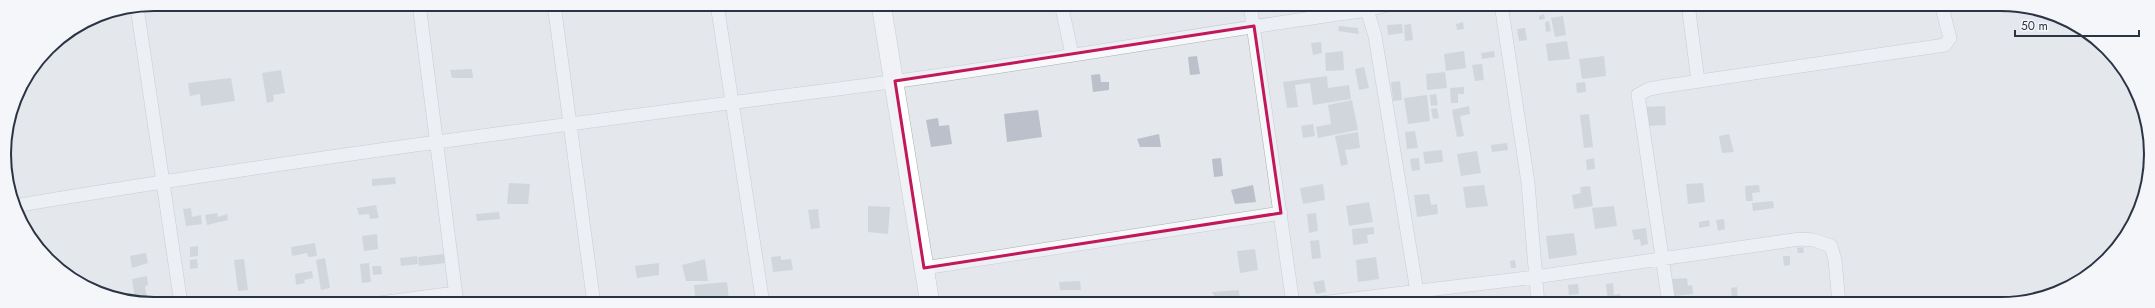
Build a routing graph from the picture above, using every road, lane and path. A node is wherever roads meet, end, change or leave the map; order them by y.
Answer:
1 (419, 11) edge
2 (555, 11) edge
3 (718, 11) edge
4 (882, 11) edge
5 (1063, 11) edge
6 (1251, 11) edge
7 (1347, 11) edge
8 (1372, 11) edge
9 (1502, 11) edge
10 (1689, 11) edge
11 (1943, 11) edge
12 (138, 12) edge
13 (1254, 26) junction
14 (1072, 54) junction
15 (895, 81) junction
16 (1698, 81) junction
17 (732, 101) junction
18 (569, 124) junction
19 (435, 141) junction
20 (162, 181) junction
21 (21, 205) edge
22 (1281, 213) junction
23 (1664, 260) junction
24 (924, 268) junction
25 (1536, 277) junction
26 (1417, 290) junction
27 (180, 297) edge
28 (456, 297) edge
29 (593, 297) edge
30 (763, 297) edge
31 (929, 297) edge
32 (1292, 297) edge
33 (1364, 297) edge
34 (1418, 297) edge
35 (1537, 297) edge
36 (1668, 297) edge
37 (1838, 297) edge

1 - 19 street
2 - 18 street
3 - 17 street
4 - 15 main road
5 - 14 street
6 - 13 street
7 - 13 street
8 - 26 street
9 - 25 street
10 - 16 street
11 - 16 street
12 - 20 street
13 - 14 street
13 - 22 street
14 - 15 street
15 - 17 street
15 - 24 main road
16 - 23 street
17 - 18 street
17 - 30 street
18 - 19 street
18 - 29 street
19 - 20 street
19 - 28 street
20 - 21 street
20 - 27 street
22 - 24 street
22 - 32 street
23 - 25 street
23 - 36 street
23 - 37 street
24 - 31 main road
25 - 26 street
25 - 35 street
26 - 33 street
26 - 34 street

